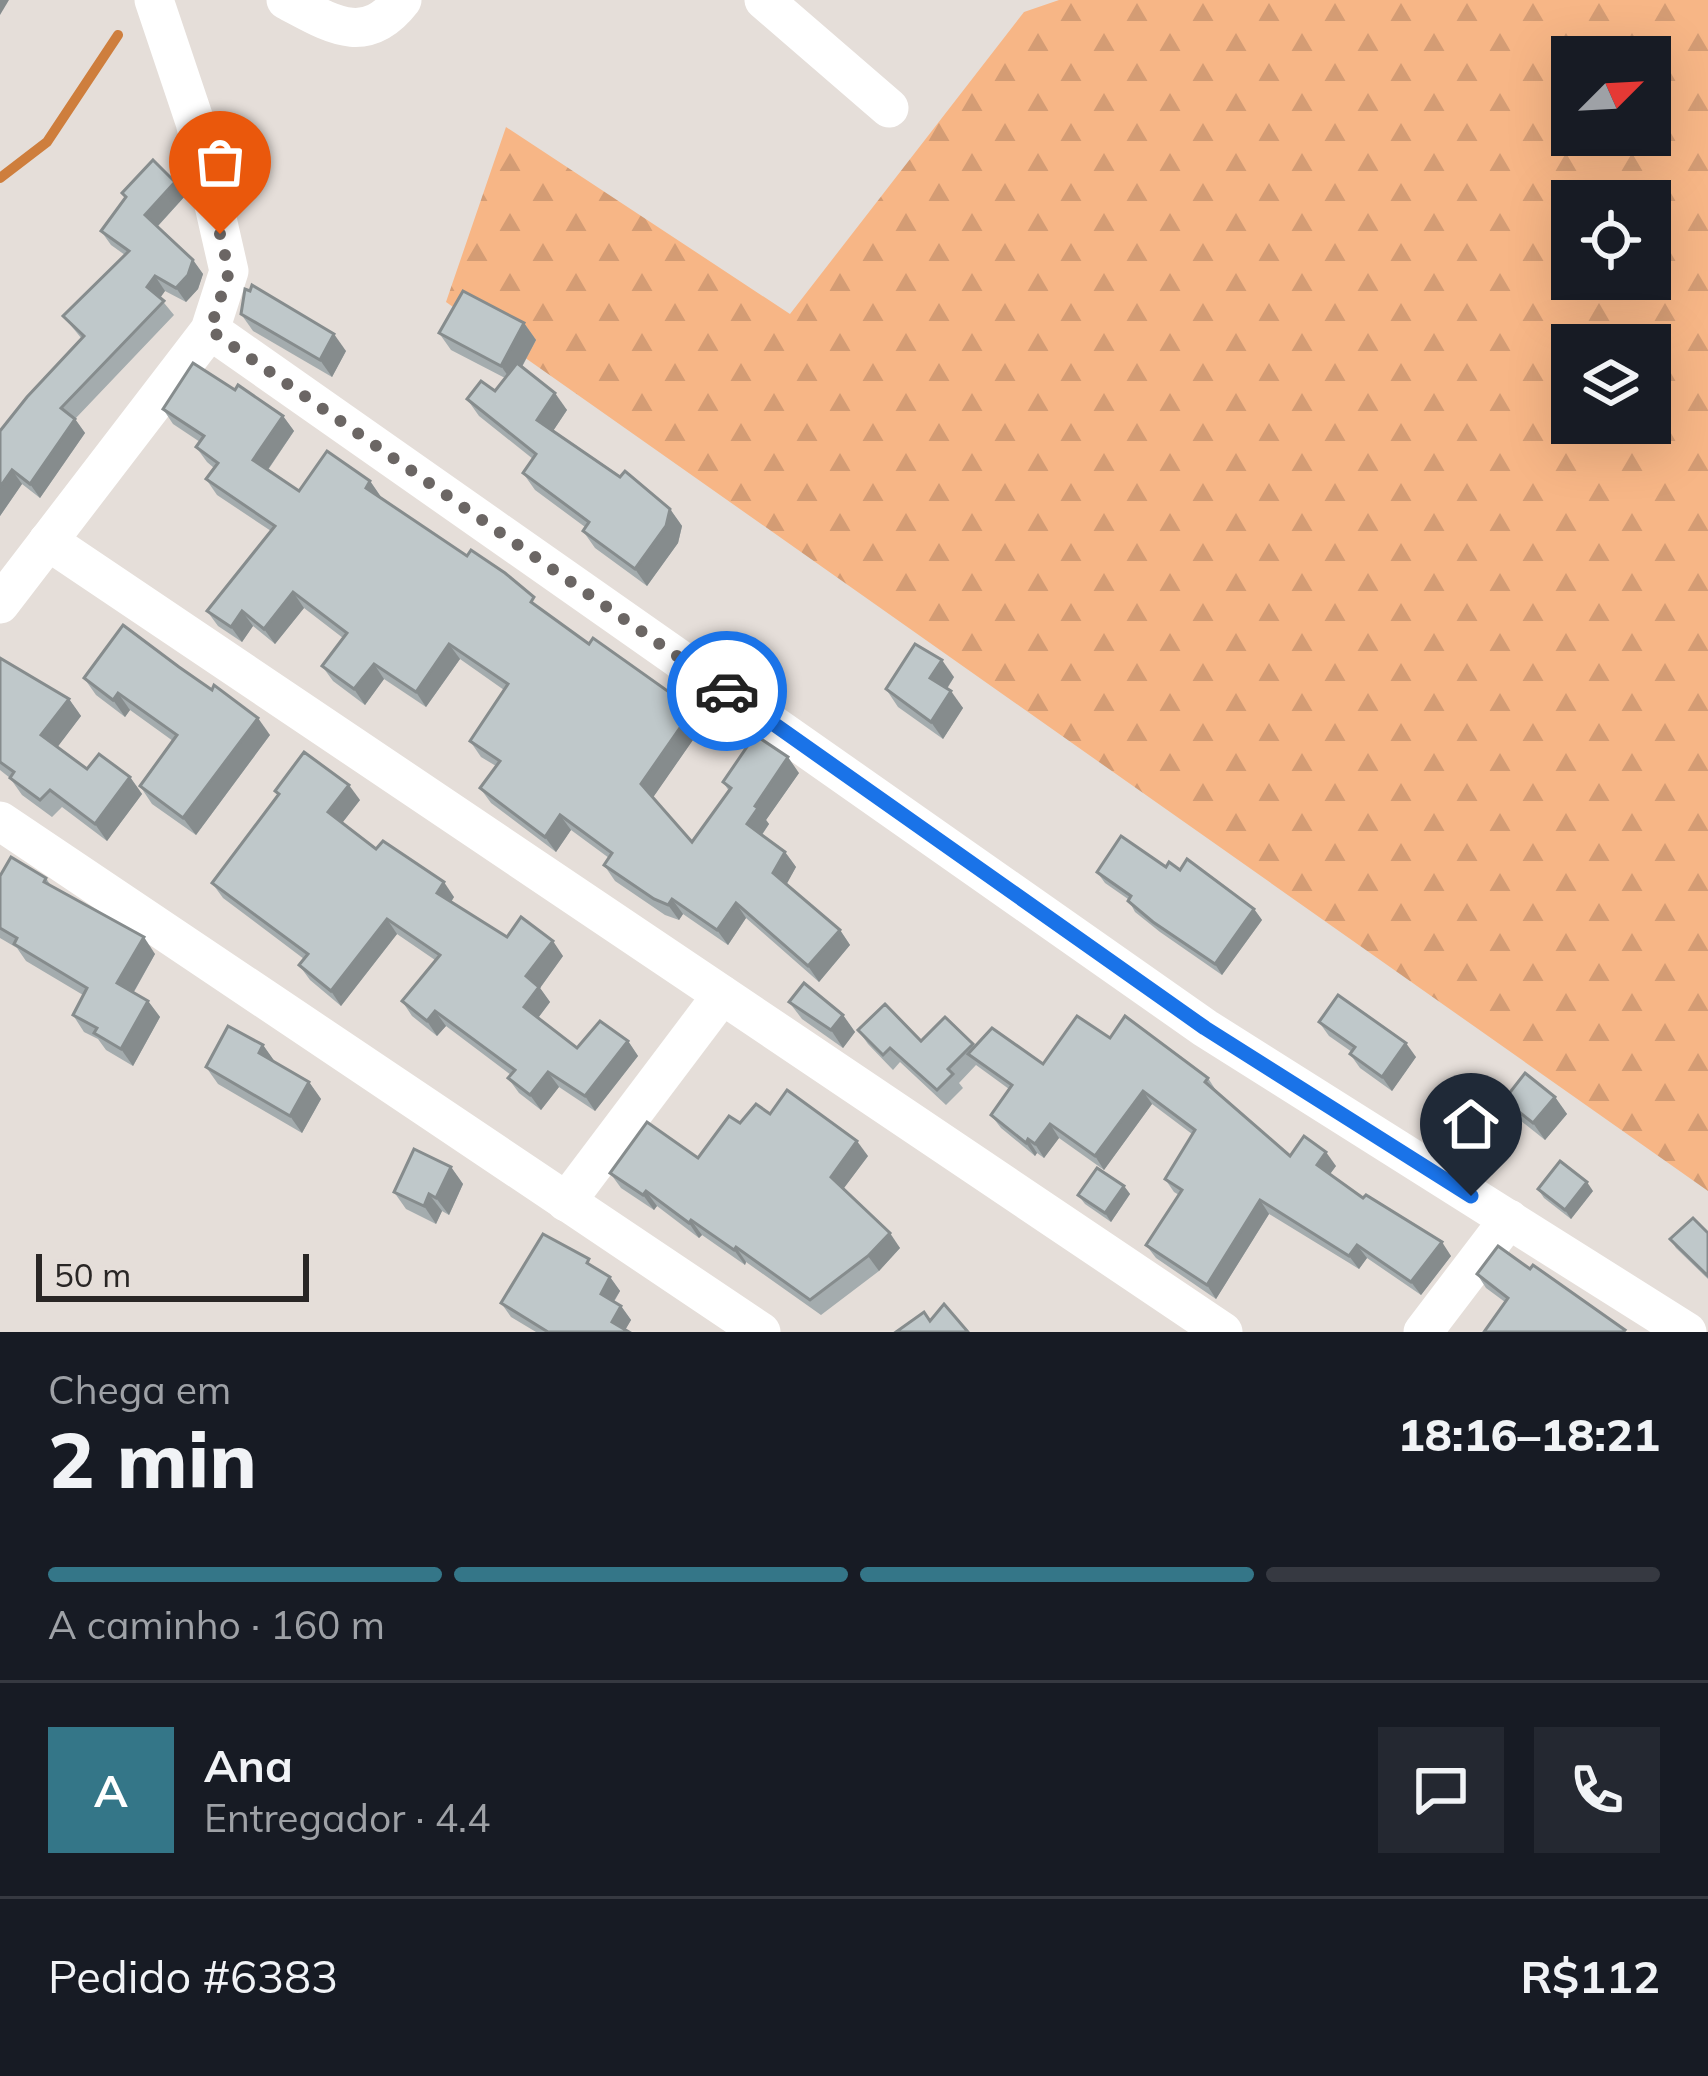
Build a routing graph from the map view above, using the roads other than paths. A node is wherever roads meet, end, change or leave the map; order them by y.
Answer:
1 (154, 0) edge
2 (286, 0) edge
3 (402, 0) edge
4 (764, 0) edge
5 (889, 108) dead end
6 (210, 330) junction
7 (48, 541) junction
8 (0, 604) edge
9 (0, 821) edge
10 (722, 994) junction
11 (566, 1202) junction
12 (1509, 1220) junction
13 (761, 1332) edge
14 (1223, 1332) edge
15 (1423, 1332) edge
16 (1688, 1332) edge

1 - 6 street
2 - 3 street
4 - 5 street
6 - 7 street
6 - 12 street
7 - 8 street
7 - 10 street
9 - 11 street
10 - 11 street
10 - 14 street
11 - 13 street
12 - 15 street
12 - 16 street

